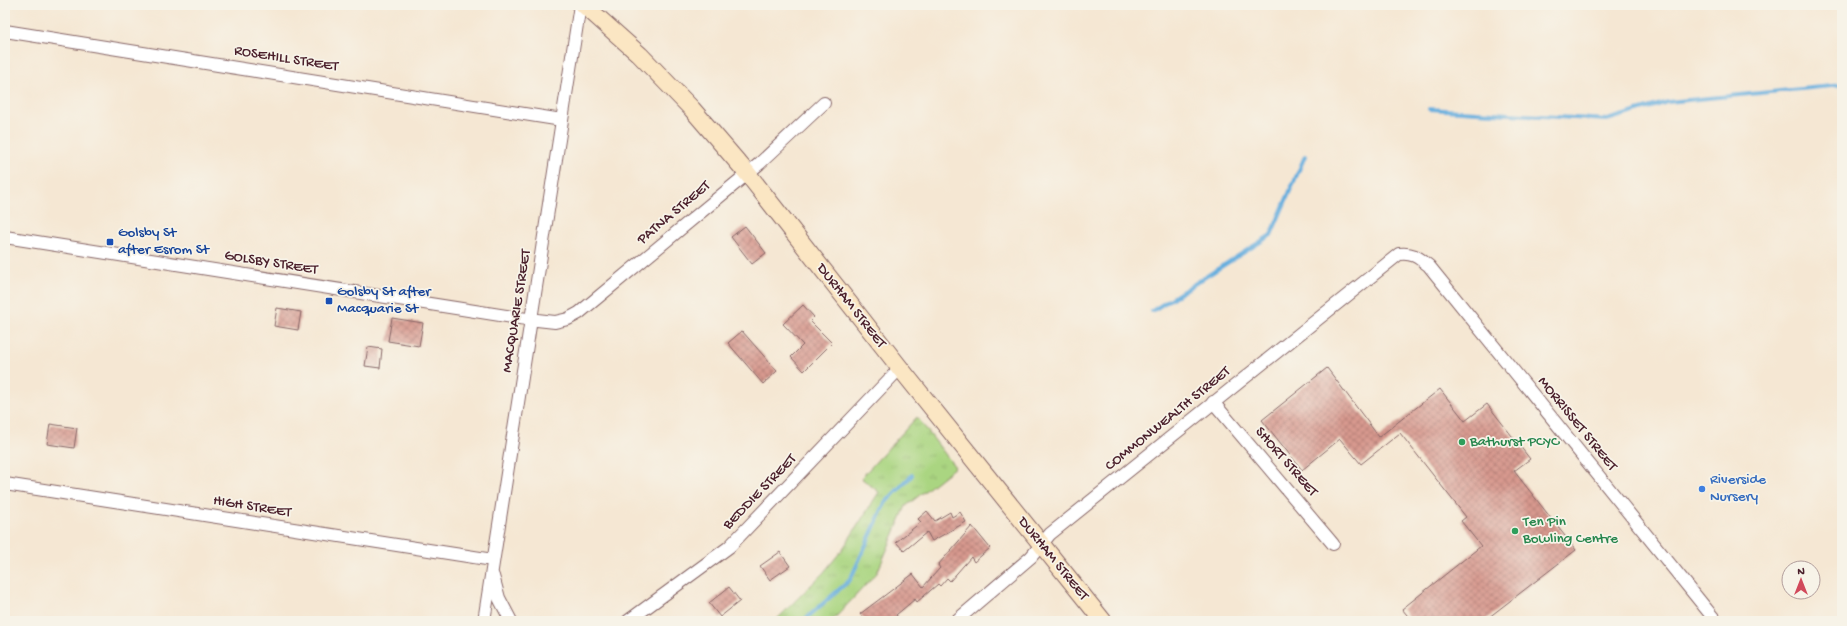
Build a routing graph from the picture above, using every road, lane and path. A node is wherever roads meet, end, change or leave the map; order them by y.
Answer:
1 (580, 5) edge
2 (584, 5) edge
3 (5, 31) edge
4 (824, 103) dead end
5 (562, 120) junction
6 (748, 173) junction
7 (5, 237) edge
8 (1408, 252) joint
9 (532, 320) junction
10 (900, 368) junction
11 (1213, 402) junction
12 (5, 484) edge
13 (1333, 544) dead end
14 (1041, 545) junction
15 (492, 565) junction
16 (486, 621) edge
17 (511, 621) edge
18 (628, 621) edge
19 (956, 621) edge
20 (1103, 621) edge
21 (1716, 621) edge

1 - 5 street, MACQUARIE STREET
2 - 6 main road, DURHAM STREET
3 - 5 street, ROSEHILL STREET
4 - 6 street, PATNA STREET
5 - 9 street, MACQUARIE STREET
6 - 9 street, PATNA STREET
6 - 10 main road, DURHAM STREET
7 - 9 street, GOLSBY STREET
8 - 11 street, COMMONWEALTH STREET
8 - 21 street, MORRISSET STREET
9 - 15 street, MACQUARIE STREET
10 - 14 main road, DURHAM STREET
10 - 18 street, BEDDIE STREET
11 - 13 street, SHORT STREET
11 - 14 street, COMMONWEALTH STREET
12 - 15 street, HIGH STREET
14 - 19 street, COMMONWEALTH STREET
14 - 20 main road, DURHAM STREET
15 - 16 street, MACQUARIE STREET
15 - 17 street

